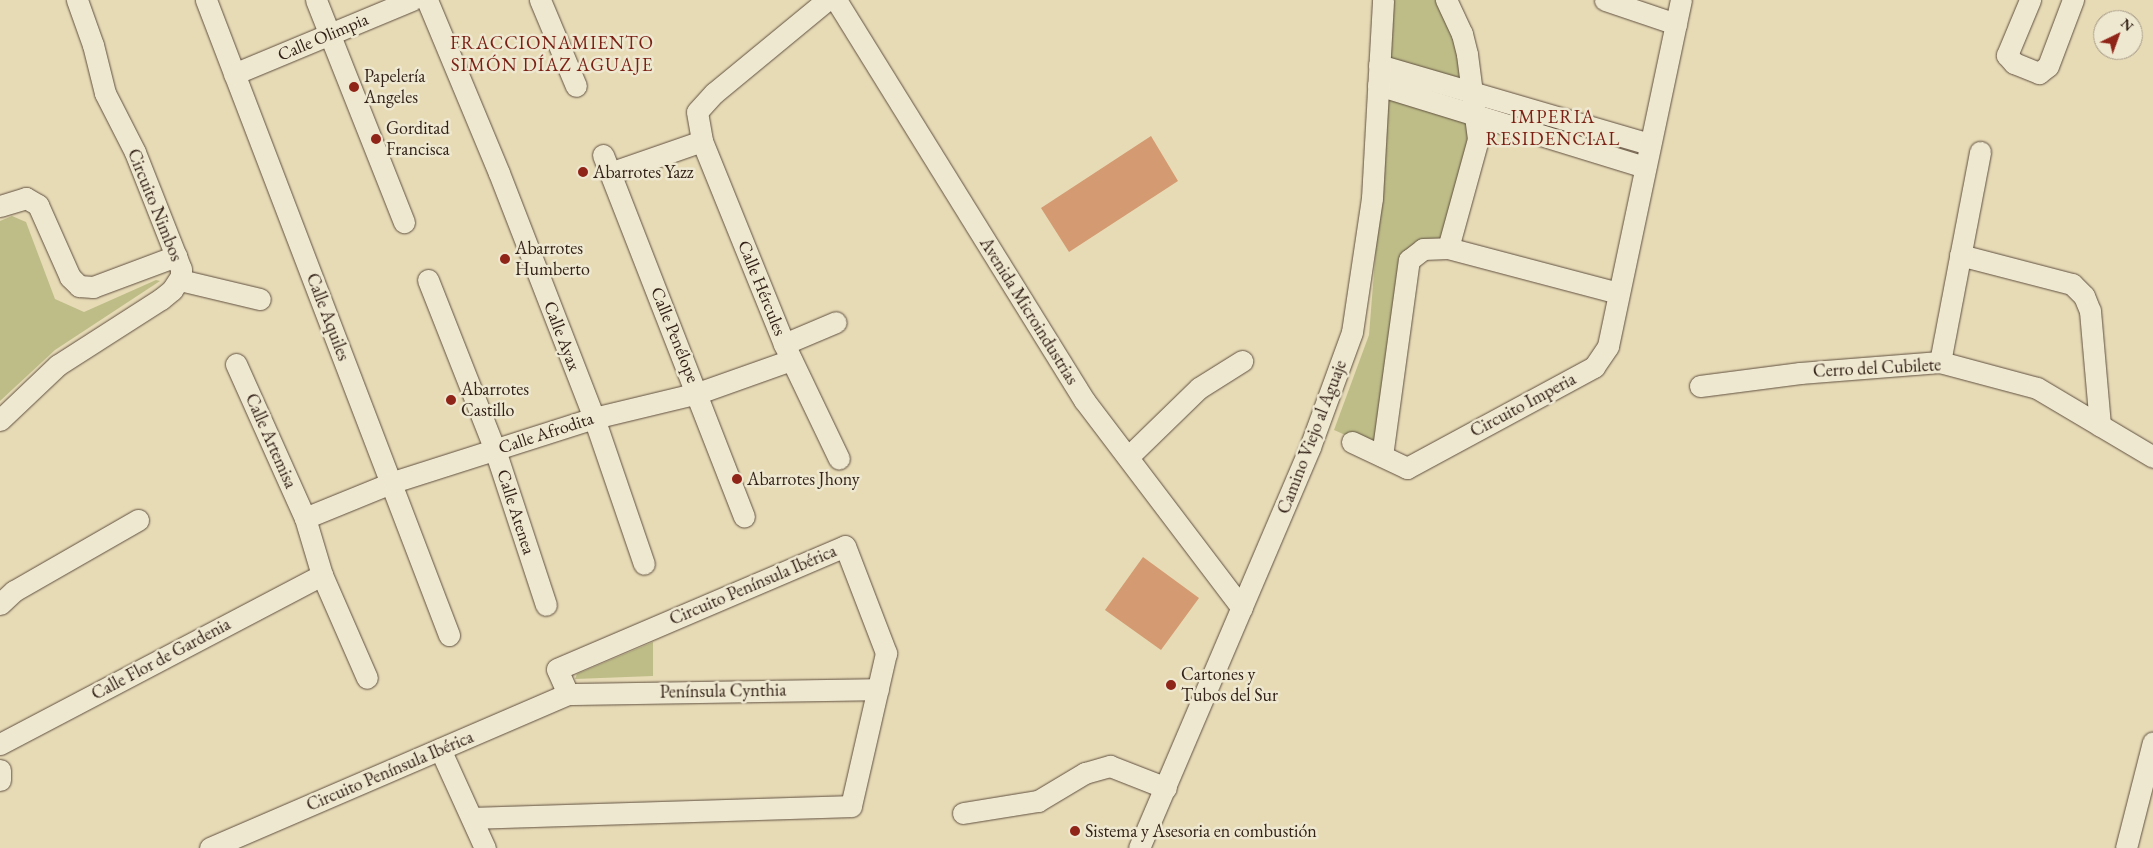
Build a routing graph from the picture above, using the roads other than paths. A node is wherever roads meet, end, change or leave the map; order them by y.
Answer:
1 (77, 0) edge
2 (206, 0) edge
3 (316, 0) edge
4 (412, 0) edge
5 (427, 0) edge
6 (540, 0) edge
7 (826, 0) edge
8 (836, 0) edge
9 (1383, 0) edge
10 (1446, 0) edge
11 (1605, 0) edge
12 (1681, 0) edge
13 (2030, 0) edge
14 (2073, 0) edge
15 (1676, 24) junction
16 (329, 35) junction
17 (234, 74) junction
18 (1379, 75) junction
19 (1403, 82) junction
20 (576, 86) dead end
21 (1470, 90) junction
22 (1476, 116) junction
23 (702, 141) junction
24 (1650, 144) junction
25 (1980, 152) dead end
26 (1645, 167) junction
27 (0, 206) edge
28 (404, 222) dead end
29 (1448, 248) junction
30 (1960, 255) junction
31 (176, 256) junction
32 (180, 280) junction
33 (428, 280) dead end
34 (1618, 293) junction
35 (260, 299) dead end
36 (836, 322) dead end
37 (788, 352) junction
38 (1242, 361) dead end
39 (1940, 362) junction
40 (236, 364) dead end
41 (1700, 386) dead end
42 (698, 393) junction
43 (594, 418) junction
44 (0, 420) edge
45 (2100, 426) junction
46 (1352, 442) dead end
47 (495, 450) junction
48 (1382, 456) junction
49 (1128, 457) junction
50 (2153, 457) edge
51 (839, 459) dead end
52 (393, 482) junction
53 (744, 517) dead end
54 (305, 518) junction
55 (138, 520) dead end
56 (644, 564) dead end
57 (322, 575) junction
58 (0, 604) edge
59 (546, 605) dead end
60 (1242, 608) junction
61 (449, 635) dead end
62 (366, 678) dead end
63 (878, 688) junction
64 (568, 694) junction
65 (2153, 742) edge
66 (0, 744) edge
67 (440, 749) junction
68 (1166, 788) junction
69 (963, 813) dead end
70 (472, 818) junction
71 (210, 848) edge
72 (485, 848) edge
73 (1139, 848) edge
74 (2126, 848) edge

1 - 31 street, Circuito Nimbos
2 - 17 street, Calle Aquiles
3 - 16 street
4 - 16 street, Calle Olimpia
5 - 43 street, Calle Ayax
6 - 20 street
7 - 23 street, Calle Hércules
8 - 49 street, Avenida Microindustrias
9 - 18 street, Camino Viejo al Aguaje
10 - 21 street
11 - 15 street
12 - 15 street, Circuito Imperia
13 - 14 street
15 - 24 street, Circuito Imperia
16 - 17 street, Calle Olimpia
16 - 28 street
17 - 52 street, Calle Aquiles
18 - 19 street
18 - 60 street, Camino Viejo al Aguaje
19 - 21 street
19 - 22 street
21 - 22 street
21 - 24 street
22 - 26 street
22 - 29 street
23 - 37 street, Calle Hércules
23 - 42 street, Calle Penélope
24 - 26 street, Circuito Imperia
25 - 30 street
26 - 34 street, Circuito Imperia
27 - 31 street
29 - 34 street
29 - 48 street
30 - 39 street
30 - 45 street
31 - 32 street, Circuito Nimbos
32 - 35 street
32 - 44 street, Circuito Nimbos
33 - 47 street, Calle Atenea
34 - 48 street, Circuito Imperia
36 - 37 street, Calle Afrodita
37 - 42 street, Calle Afrodita
37 - 51 street, Calle Hércules
38 - 49 street
39 - 41 street, Cerro del Cubilete
39 - 45 street, Cerro del Cubilete
40 - 54 street, Calle Artemisa
42 - 43 street, Calle Afrodita
42 - 53 street, Calle Penélope
43 - 47 street, Calle Afrodita
43 - 56 street, Calle Ayax
45 - 50 street, Cerro del Cubilete
46 - 48 street, Circuito Imperia
47 - 52 street, Calle Afrodita
47 - 59 street, Calle Atenea
49 - 60 street, Avenida Microindustrias
52 - 54 street, Calle Afrodita
52 - 61 street, Calle Aquiles
54 - 57 street, Calle Artemisa
55 - 58 street
57 - 62 street, Calle Artemisa
57 - 66 street, Calle Flor de Gardenia
60 - 68 street, Camino Viejo al Aguaje
63 - 64 street, Península Cynthia
63 - 64 street, Circuito Península Ibérica
63 - 70 street, Circuito Península Ibérica
64 - 67 street, Circuito Península Ibérica
65 - 74 street
67 - 70 street
67 - 71 street, Circuito Península Ibérica
68 - 69 street
68 - 73 street, Camino Viejo al Aguaje
70 - 72 street

